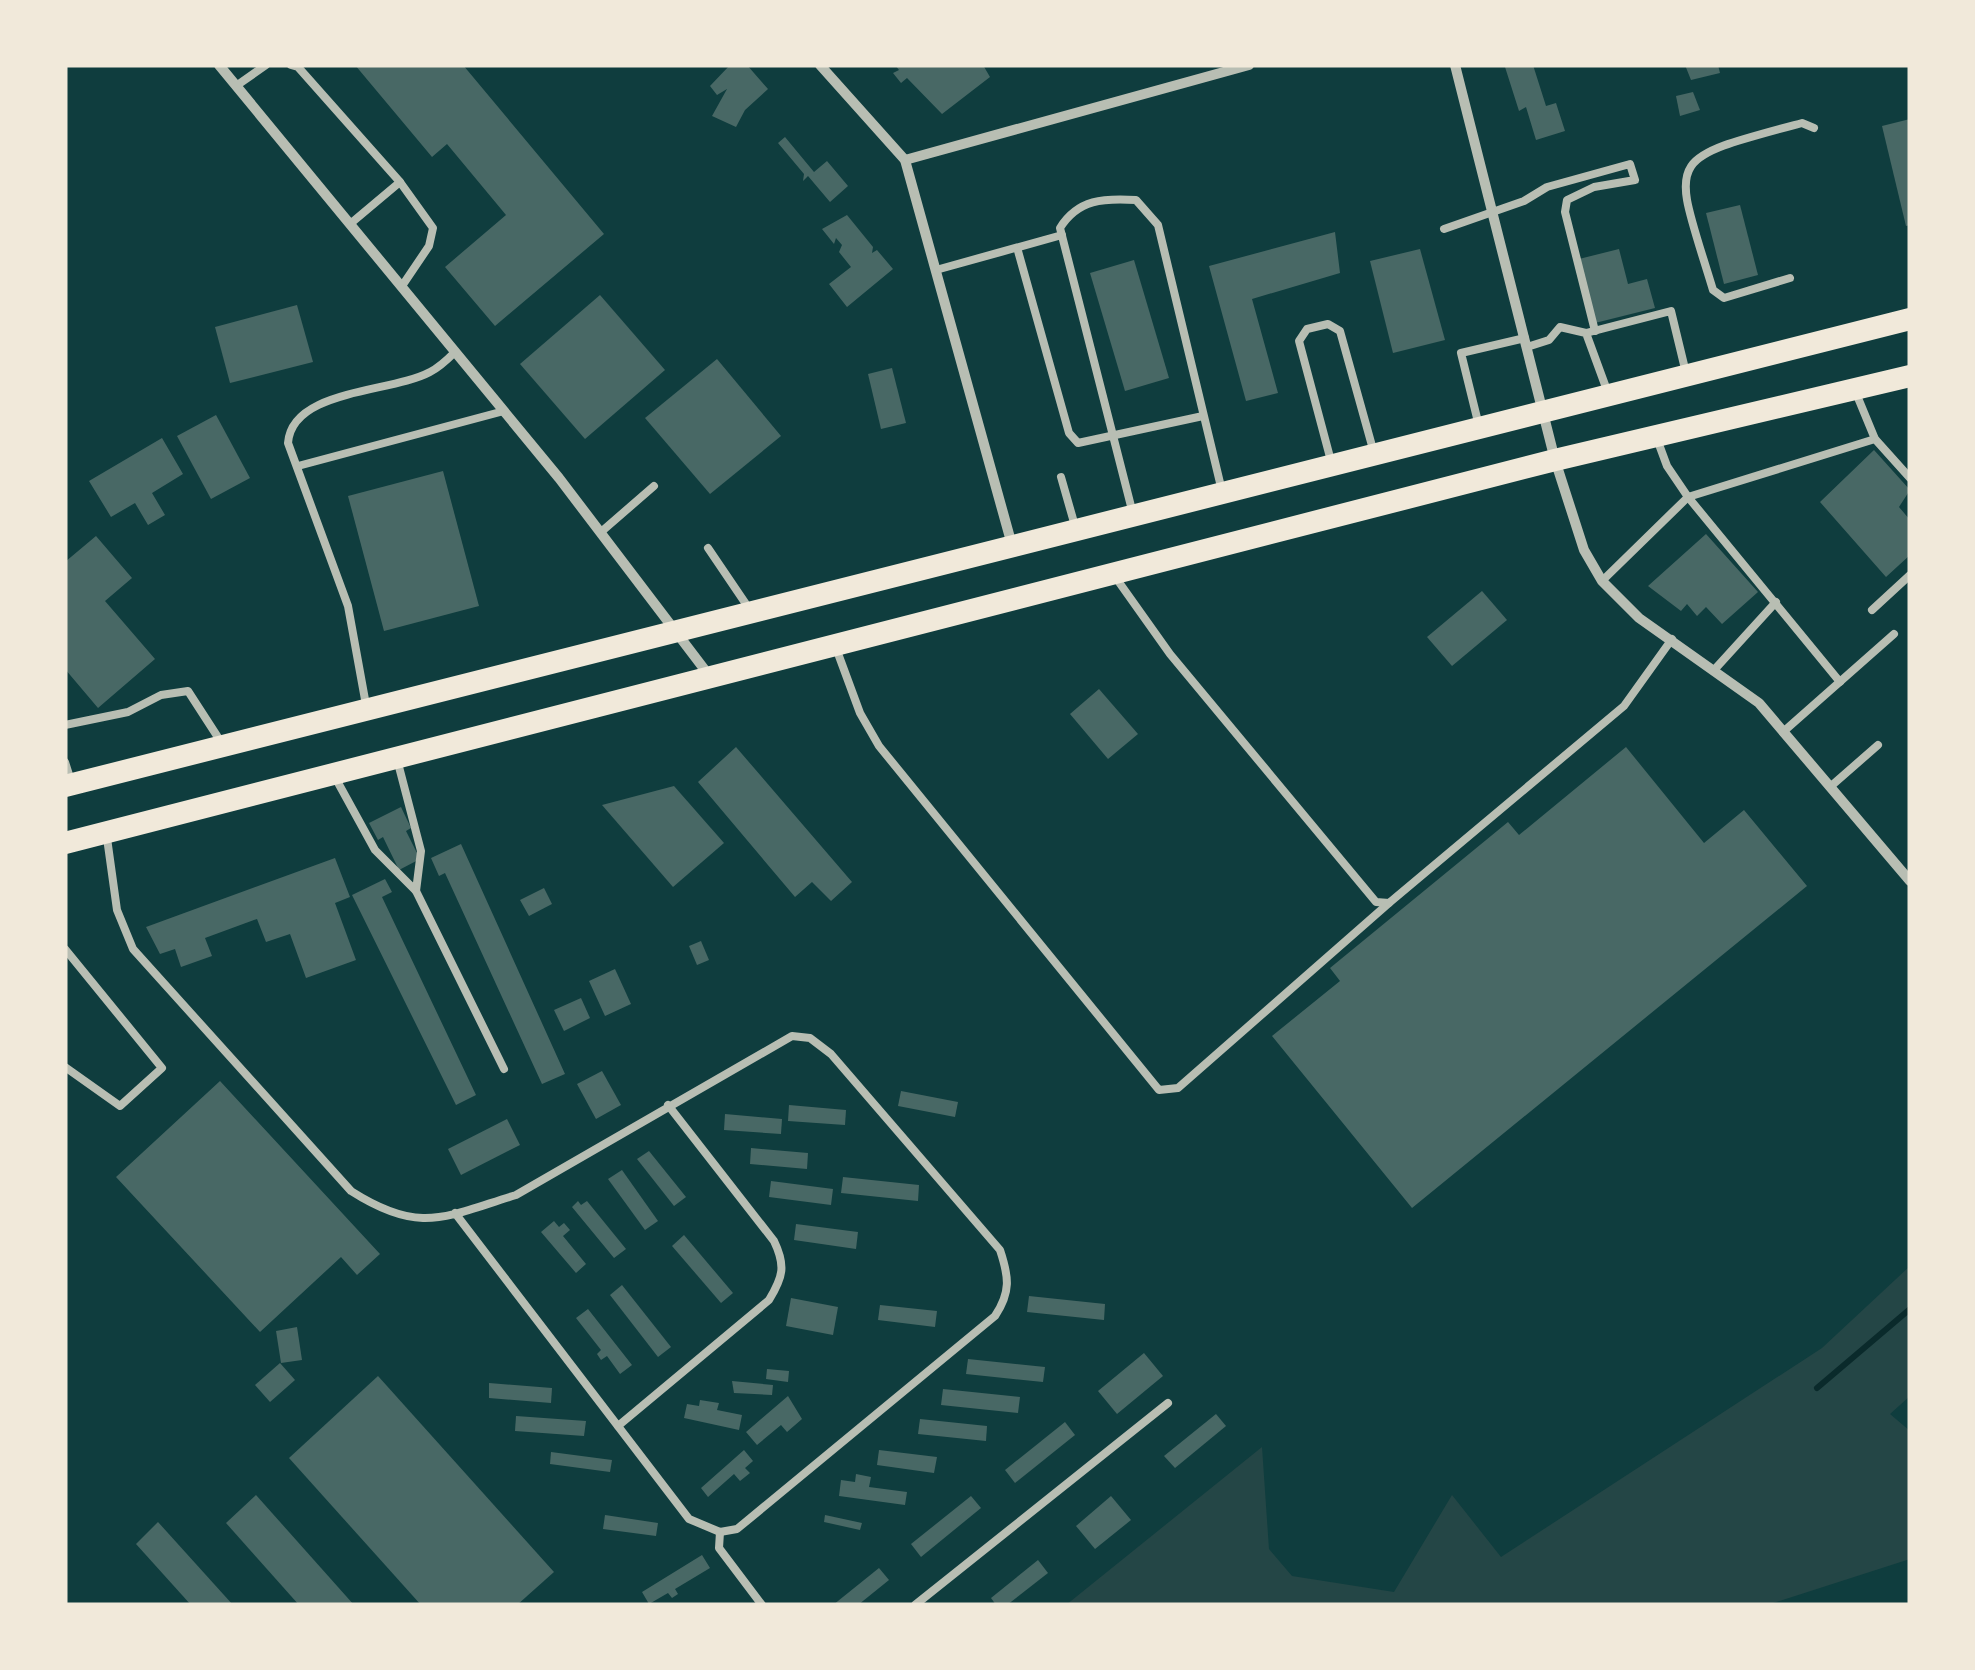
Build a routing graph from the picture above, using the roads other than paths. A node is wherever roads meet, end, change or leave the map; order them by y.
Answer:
1 (220, 65) edge
2 (266, 65) edge
3 (291, 65) edge
4 (820, 65) edge
5 (1249, 65) edge
6 (1455, 65) edge
7 (236, 86) junction
8 (1814, 128) dead end
9 (905, 160) junction
10 (400, 182) junction
11 (1492, 214) junction
12 (350, 224) junction
13 (1444, 229) dead end
14 (1062, 235) junction
15 (1018, 250) junction
16 (936, 270) junction
17 (1790, 278) dead end
18 (402, 286) junction
19 (1910, 320) edge
20 (1591, 332) junction
21 (1526, 342) junction
22 (456, 352) junction
23 (1686, 373) junction
24 (1909, 381) edge
25 (1854, 389) junction
26 (1608, 393) junction
27 (1543, 410) junction
28 (504, 411) junction
29 (1203, 416) junction
30 (1479, 426) junction
31 (1114, 436) junction
32 (1656, 436) junction
33 (1874, 438) junction
34 (1374, 453) junction
35 (1555, 460) junction
36 (1332, 464) junction
37 (298, 466) junction
38 (1061, 478) dead end
39 (1910, 478) edge
40 (654, 486) dead end
41 (1222, 491) junction
42 (1688, 496) junction
43 (1133, 514) junction
44 (1076, 528) junction
45 (601, 532) junction
46 (1012, 545) junction
47 (708, 548) dead end
48 (1114, 574) junction
49 (1910, 575) edge
50 (1602, 581) junction
51 (1776, 602) junction
52 (1872, 610) dead end
53 (750, 612) junction
54 (678, 630) junction
55 (1894, 634) dead end
56 (1672, 639) junction
57 (836, 646) junction
58 (1715, 669) junction
59 (711, 678) junction
60 (1840, 682) junction
61 (367, 710) junction
62 (65, 725) edge
63 (1783, 732) junction
64 (1878, 745) dead end
65 (224, 746) junction
66 (396, 759) junction
67 (334, 775) junction
68 (67, 777) edge
69 (1830, 787) junction
70 (106, 833) junction
71 (65, 843) edge
72 (1910, 881) edge
73 (416, 891) junction
74 (1389, 904) junction
75 (65, 949) edge
76 (65, 1067) edge
77 (504, 1070) dead end
78 (668, 1105) junction
79 (454, 1213) junction
80 (1168, 1403) dead end
81 (618, 1426) junction
82 (720, 1532) junction
83 (762, 1605) edge
84 (915, 1605) edge

1 - 7 street
2 - 7 lane
3 - 10 lane
4 - 9 street
5 - 9 street
6 - 11 street
7 - 12 street
8 - 17 lane
9 - 16 street
10 - 12 lane
10 - 18 lane
11 - 13 lane
11 - 20 lane
11 - 21 street
12 - 18 street
14 - 15 lane
14 - 29 lane
14 - 31 lane
15 - 16 lane
15 - 31 lane
16 - 46 street
18 - 22 street
19 - 23 main road
20 - 21 lane
20 - 23 lane
20 - 26 lane
21 - 27 street
21 - 30 lane
22 - 28 street
22 - 37 lane
23 - 26 main road
24 - 25 main road
25 - 32 main road
25 - 33 lane
26 - 27 main road
27 - 30 main road
27 - 35 street
28 - 37 lane
28 - 45 street
29 - 31 lane
29 - 41 lane
30 - 34 main road
31 - 43 lane
32 - 35 main road
32 - 42 lane
33 - 39 lane
33 - 42 lane
34 - 36 main road
34 - 36 lane
35 - 48 main road
35 - 50 street
36 - 41 main road
37 - 61 lane
38 - 44 lane
40 - 45 lane
41 - 43 main road
42 - 50 lane
42 - 51 lane
43 - 44 main road
44 - 46 main road
45 - 54 street
46 - 53 main road
47 - 53 lane
48 - 57 main road
48 - 74 lane
49 - 52 lane
50 - 56 street
51 - 58 lane
51 - 60 lane
53 - 54 main road
54 - 59 street
54 - 61 main road
55 - 60 lane
56 - 58 street
56 - 74 lane
57 - 59 main road
57 - 74 lane
58 - 63 street
59 - 66 main road
60 - 63 lane
61 - 65 main road
62 - 65 lane
63 - 69 street
64 - 69 lane
65 - 68 main road
66 - 67 main road
66 - 73 lane
67 - 70 main road
67 - 73 lane
69 - 72 street
70 - 71 main road
70 - 79 lane
73 - 77 lane
75 - 76 lane
78 - 79 lane
78 - 81 lane
78 - 82 lane
79 - 81 lane
80 - 84 lane
81 - 82 lane
82 - 83 lane

